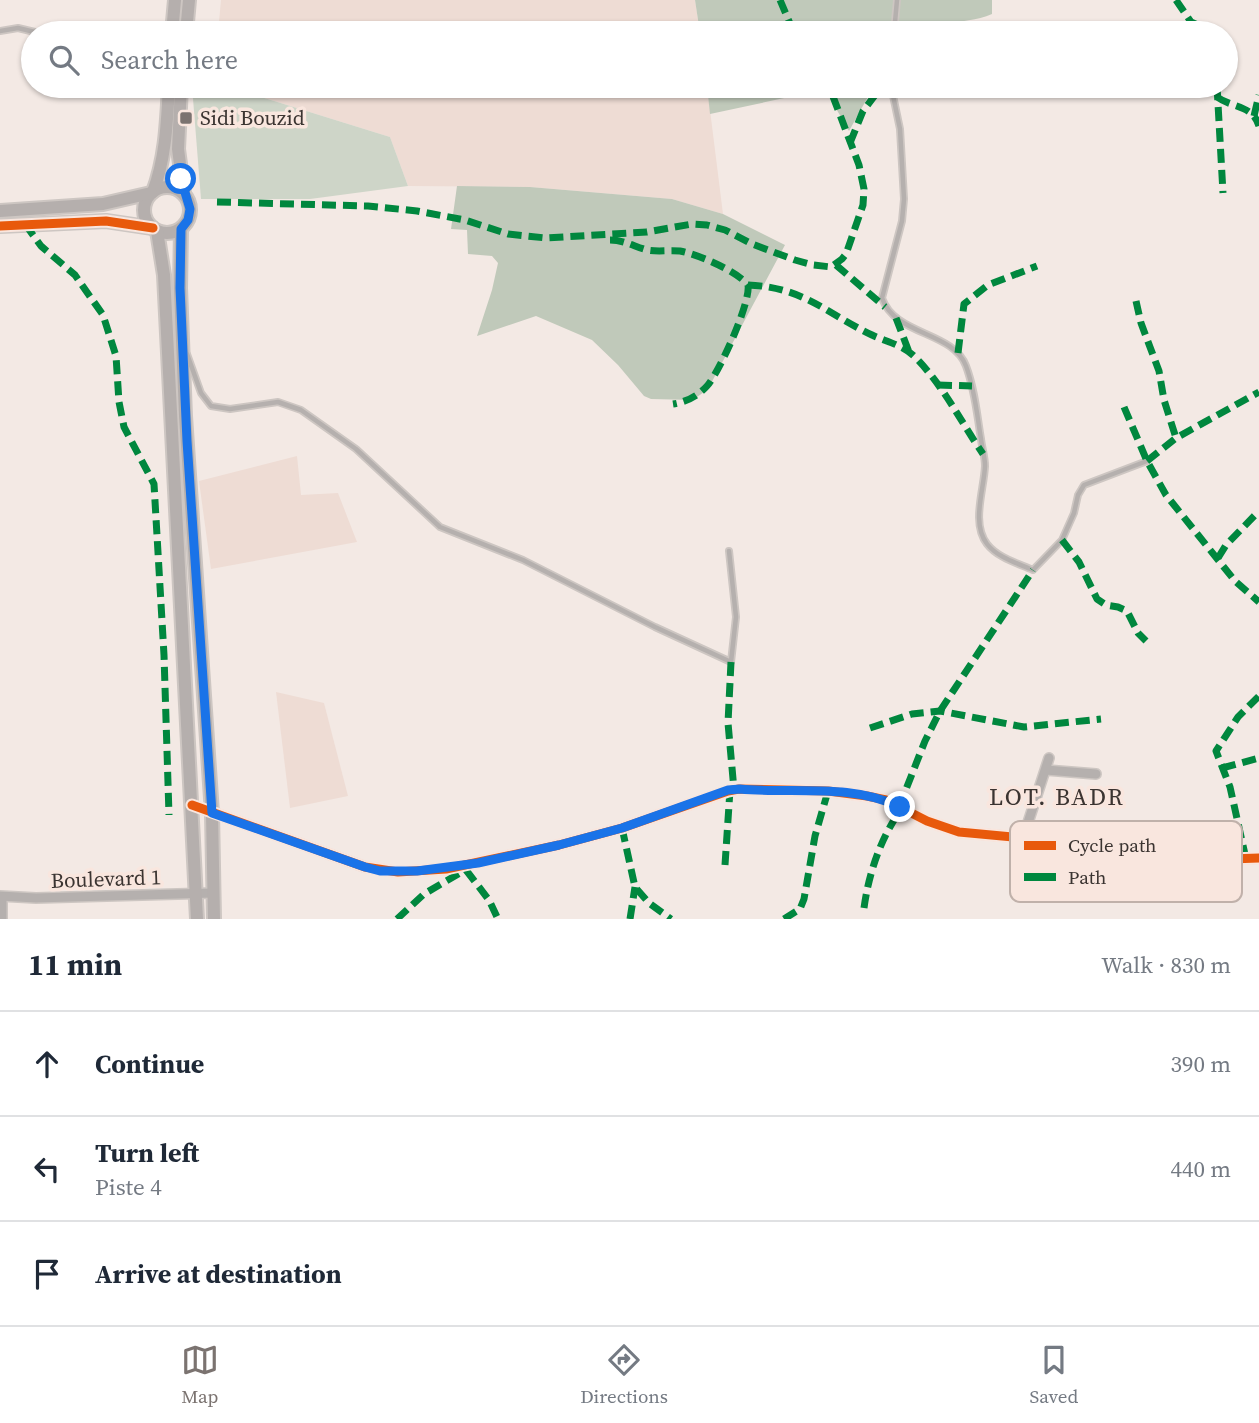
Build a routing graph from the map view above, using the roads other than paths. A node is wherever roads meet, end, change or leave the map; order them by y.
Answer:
1 (175, 0) edge
2 (189, 0) edge
3 (897, 0) edge
4 (173, 21) edge
5 (187, 21) edge
6 (895, 21) edge
7 (21, 29) edge
8 (0, 31) edge
9 (168, 98) edge
10 (180, 98) edge
11 (894, 98) edge
12 (152, 192) junction
13 (184, 194) junction
14 (0, 211) edge
15 (0, 226) edge
16 (155, 229) junction
17 (181, 229) junction
18 (182, 340) junction
19 (1147, 461) dead end
20 (729, 551) dead end
21 (1049, 758) dead end
22 (1046, 770) junction
23 (1096, 774) dead end
24 (192, 805) junction
25 (212, 813) junction
26 (1029, 821) edge
27 (1010, 837) edge
28 (213, 893) junction
29 (196, 894) junction
30 (1, 897) edge
31 (2, 919) edge
32 (197, 919) edge
33 (214, 919) edge

1 - 4 main road
2 - 5 main road
3 - 6 lane
7 - 8 lane
9 - 12 main road
10 - 13 main road
11 - 19 lane
12 - 13 main road
12 - 14 main road
12 - 16 main road
13 - 17 main road
15 - 16 main road
16 - 17 main road
16 - 24 main road
17 - 18 main road
18 - 20 lane
18 - 25 main road
21 - 22 street
22 - 23 street
22 - 26 street
24 - 25 street
24 - 29 main road
25 - 27 street
25 - 28 main road
28 - 29 street, Boulevard 1
28 - 33 main road
29 - 30 street, Boulevard 1
29 - 32 main road
30 - 31 street

